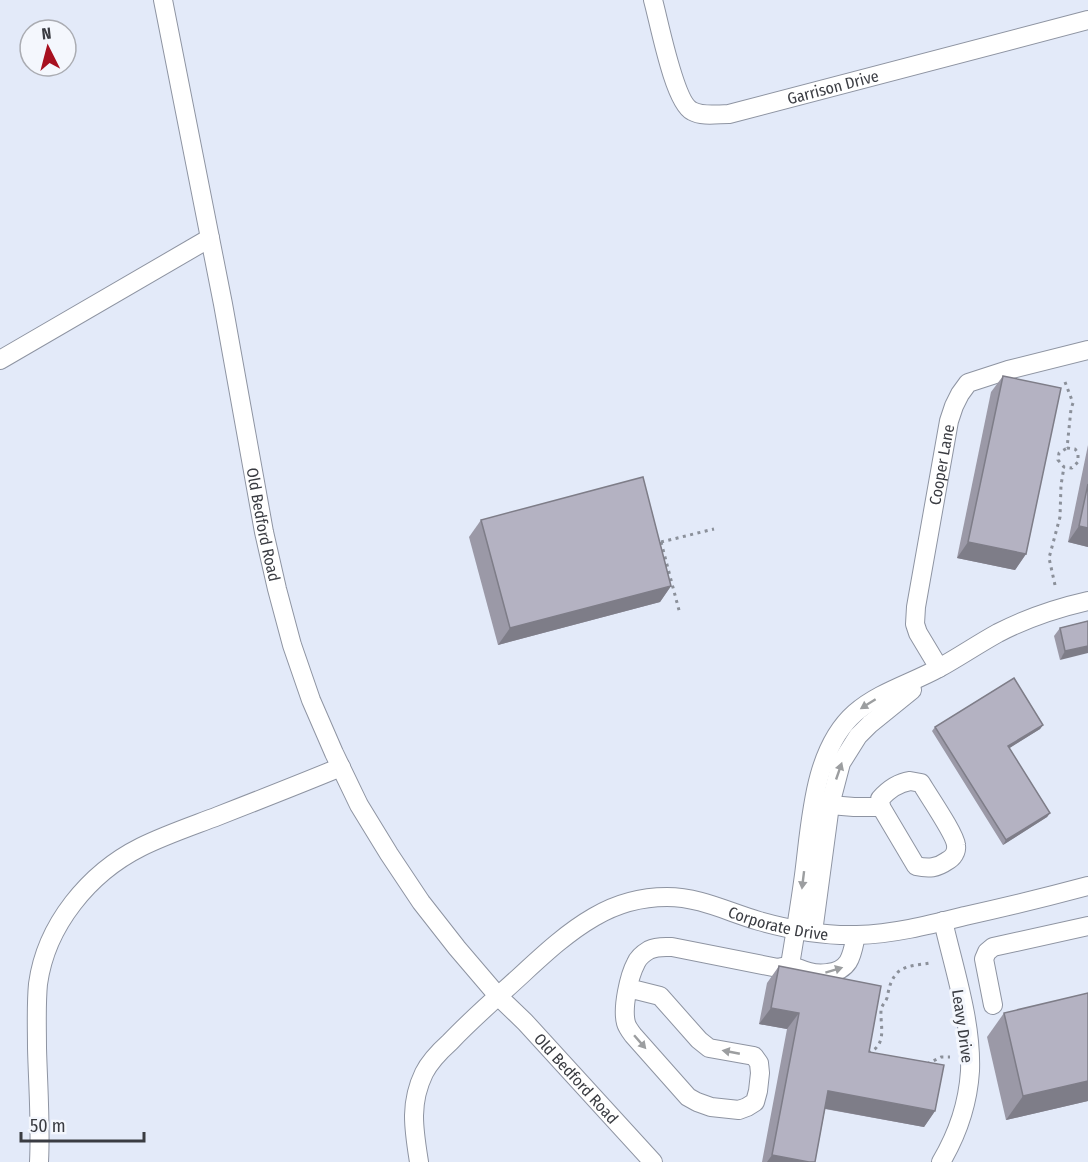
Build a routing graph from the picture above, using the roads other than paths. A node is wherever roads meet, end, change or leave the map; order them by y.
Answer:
1 (163, 0) edge
2 (653, 0) edge
3 (1088, 20) edge
4 (210, 238) junction
5 (1088, 350) edge
6 (0, 360) edge
7 (1088, 601) edge
8 (939, 668) junction
9 (341, 767) junction
10 (830, 805) junction
11 (881, 807) junction
12 (1088, 886) edge
13 (943, 921) junction
14 (1088, 926) edge
15 (804, 931) junction
16 (856, 935) junction
17 (790, 965) junction
18 (628, 988) junction
19 (498, 996) junction
20 (993, 1005) dead end
21 (39, 1162) edge
22 (419, 1162) edge
23 (653, 1162) edge
24 (940, 1162) edge

1 - 4 street, Old Bedford Road
2 - 3 street, Garrison Drive
4 - 6 street
4 - 9 street, Old Bedford Road
5 - 8 street, Cooper Lane
7 - 8 street
10 -> 8 street
8 -> 15 street
9 - 19 street, Old Bedford Road
9 - 21 street
10 - 11 street
10 - 15 street
11 - 11 street
12 - 13 street, Corporate Drive
13 - 16 street, Corporate Drive
13 - 24 street, Leavy Drive
14 - 20 street
15 - 16 street, Corporate Drive
15 - 17 street
15 - 19 street, Corporate Drive
17 -> 16 street
17 - 18 street
18 -> 18 street
19 - 22 street
19 - 23 street, Old Bedford Road

